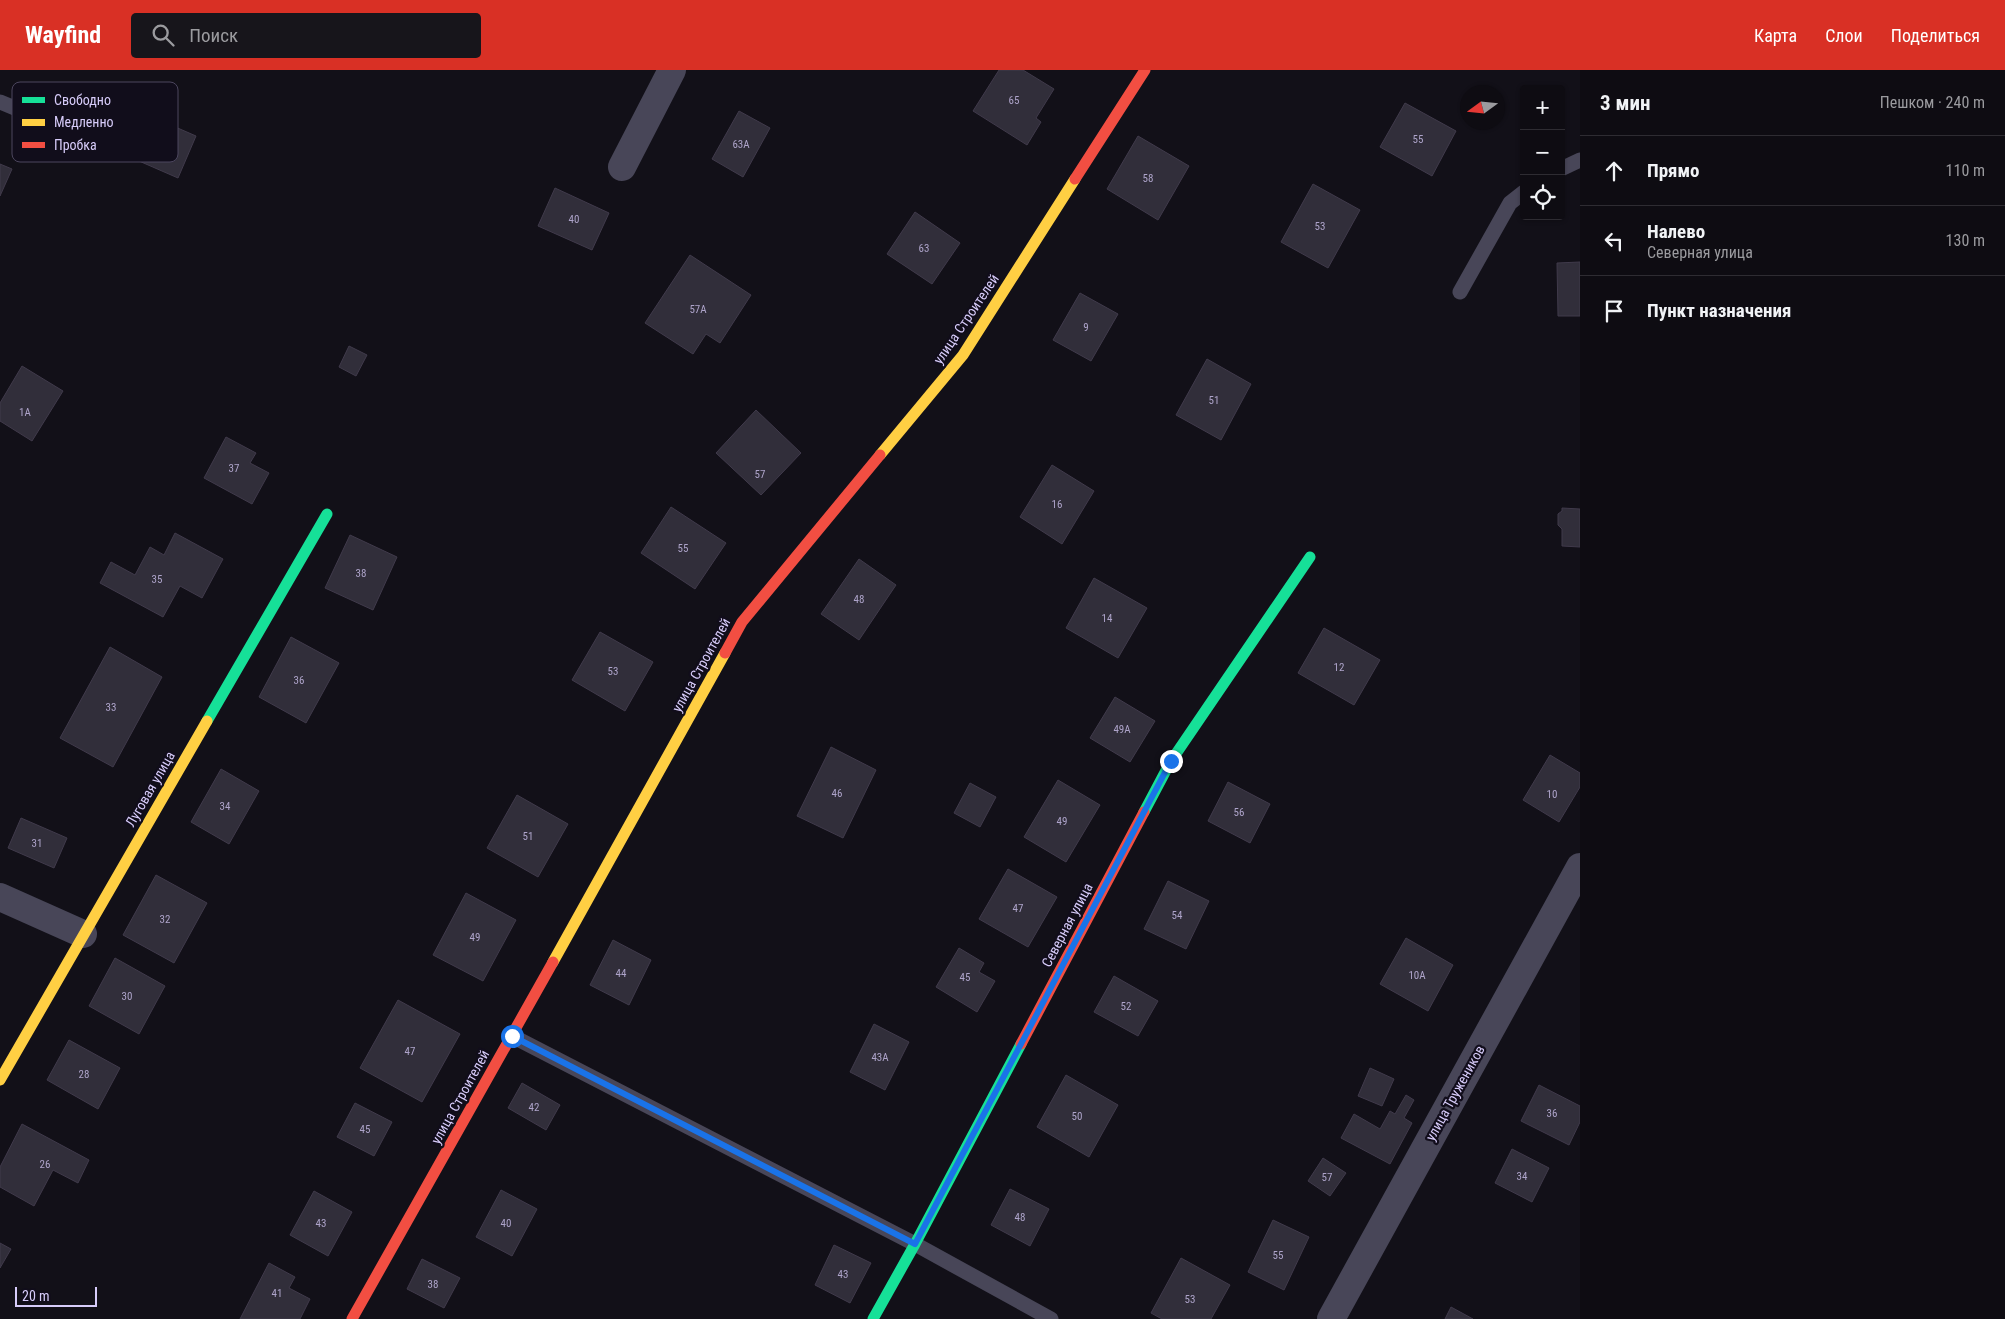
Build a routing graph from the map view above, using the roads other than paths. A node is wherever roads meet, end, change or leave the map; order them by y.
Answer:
1 (672, 70) edge
2 (1144, 70) edge
3 (0, 102) edge
4 (12, 107) edge
5 (1580, 160) edge
6 (622, 167) dead end
7 (1565, 167) edge
8 (1520, 195) edge
9 (1460, 292) dead end
10 (327, 514) dead end
11 (1310, 557) dead end
12 (1580, 866) edge
13 (0, 897) edge
14 (83, 934) junction
15 (512, 1036) junction
16 (0, 1080) edge
17 (915, 1244) junction
18 (352, 1319) edge
19 (873, 1319) edge
20 (1051, 1319) edge
21 (1331, 1319) edge

1 - 6 street
2 - 15 street, улица Строителей
3 - 4 lane
5 - 7 lane
8 - 9 lane
10 - 14 street, Луговая улица
11 - 17 street, Северная улица
12 - 21 street, улица Тружеников
13 - 14 street
14 - 16 street, Луговая улица
15 - 17 lane
15 - 18 street, улица Строителей
17 - 19 street, Северная улица
17 - 20 lane

